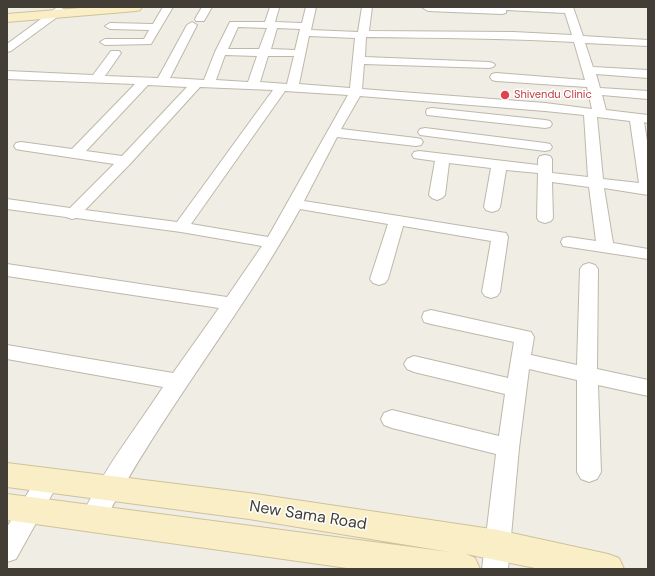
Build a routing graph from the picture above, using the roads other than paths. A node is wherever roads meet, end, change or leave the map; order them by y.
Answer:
1 (98, 7) edge
2 (128, 7) edge
3 (168, 7) edge
4 (207, 7) edge
5 (311, 7) edge
6 (367, 7) edge
7 (274, 8) edge
8 (504, 8) edge
9 (568, 8) edge
10 (57, 12) junction
11 (429, 13) edge
12 (7, 14) edge
13 (7, 18) edge
14 (271, 25) junction
15 (110, 26) dead end
16 (157, 27) junction
17 (306, 30) junction
18 (362, 34) junction
19 (432, 36) junction
20 (504, 36) junction
21 (24, 37) junction
22 (7, 38) edge
23 (580, 39) junction
24 (105, 42) dead end
25 (648, 43) edge
26 (7, 49) edge
27 (221, 52) junction
28 (115, 53) dead end
29 (264, 53) junction
30 (300, 53) junction
31 (359, 60) junction
32 (648, 74) edge
33 (7, 75) edge
34 (96, 79) junction
35 (145, 80) junction
36 (591, 80) junction
37 (162, 82) junction
38 (203, 83) junction
39 (253, 85) junction
40 (287, 87) junction
41 (356, 92) junction
42 (648, 95) edge
43 (545, 107) junction
44 (432, 112) dead end
45 (595, 113) junction
46 (642, 118) edge
47 (545, 124) junction
48 (333, 132) junction
49 (420, 143) junction
50 (21, 146) dead end
51 (544, 147) junction
52 (75, 154) junction
53 (444, 158) junction
54 (125, 162) junction
55 (499, 165) junction
56 (546, 174) junction
57 (596, 183) junction
58 (648, 189) edge
59 (437, 195) dead end
60 (7, 204) edge
61 (295, 204) junction
62 (492, 207) dead end
63 (72, 214) junction
64 (545, 218) dead end
65 (397, 221) junction
66 (181, 227) junction
67 (569, 242) dead end
68 (273, 243) junction
69 (605, 248) junction
70 (648, 254) edge
71 (589, 269) dead end
72 (7, 270) edge
73 (379, 279) dead end
74 (491, 292) dead end
75 (231, 304) junction
76 (431, 317) dead end
77 (7, 352) edge
78 (521, 360) junction
79 (414, 364) dead end
80 (587, 374) junction
81 (178, 382) junction
82 (516, 388) junction
83 (648, 388) edge
84 (392, 419) dead end
85 (508, 448) junction
86 (589, 472) dead end
87 (7, 475) edge
88 (48, 480) junction
89 (109, 488) junction
90 (19, 508) edge
91 (93, 518) junction
92 (7, 550) edge
93 (497, 557) edge
94 (464, 569) edge
95 (608, 569) edge

1 - 10 main road
2 - 10 main road
3 - 16 street
4 - 37 street
5 - 17 street
6 - 18 street
7 - 14 street
8 - 9 street
8 - 11 street
8 - 20 street
9 - 23 street
10 - 12 main road
10 - 13 main road
10 - 21 street
11 - 19 street
14 - 17 street
14 - 27 street
14 - 29 street
15 - 16 street
16 - 24 street
17 - 18 street
17 - 30 street
18 - 19 street
18 - 31 street
19 - 20 street
20 - 23 street
21 - 22 street
21 - 26 street
23 - 25 street
23 - 36 street
27 - 29 street
27 - 38 street
28 - 34 street
29 - 30 street
29 - 39 street
30 - 40 street
31 - 36 street
31 - 41 street
32 - 36 street
33 - 34 street
34 - 35 street
35 - 37 street
35 - 52 street
36 - 42 street
36 - 45 street
37 - 38 street
38 - 39 street
38 - 54 street
39 - 40 street
40 - 41 street
40 - 66 street
41 - 43 street
41 - 48 street
43 - 45 street
43 - 47 street
44 - 47 street
45 - 46 street
45 - 57 street
46 - 58 street
47 - 51 street
48 - 49 street
48 - 61 street
49 - 51 street
49 - 53 street
50 - 52 street
51 - 56 street
52 - 54 street
53 - 55 street
53 - 59 street
54 - 63 street
55 - 56 street
55 - 62 street
56 - 57 street
56 - 64 street
57 - 58 street
57 - 69 street
60 - 63 street
61 - 65 street
61 - 68 street
63 - 66 street
65 - 73 street
65 - 74 street
66 - 68 street
67 - 69 street
68 - 75 street
69 - 70 street
71 - 80 street
72 - 75 street
75 - 81 street
76 - 78 street
77 - 81 street
78 - 80 street
78 - 82 street
79 - 82 street
80 - 83 street
80 - 86 street
81 - 89 street
82 - 85 street
84 - 85 street
85 - 93 street
87 - 88 main road, New Sama Road
88 - 89 main road, New Sama Road
88 - 90 street
89 - 91 street
89 - 93 main road, New Sama Road
90 - 91 main road
90 - 92 street
91 - 94 main road
93 - 95 main road, New Sama Road

